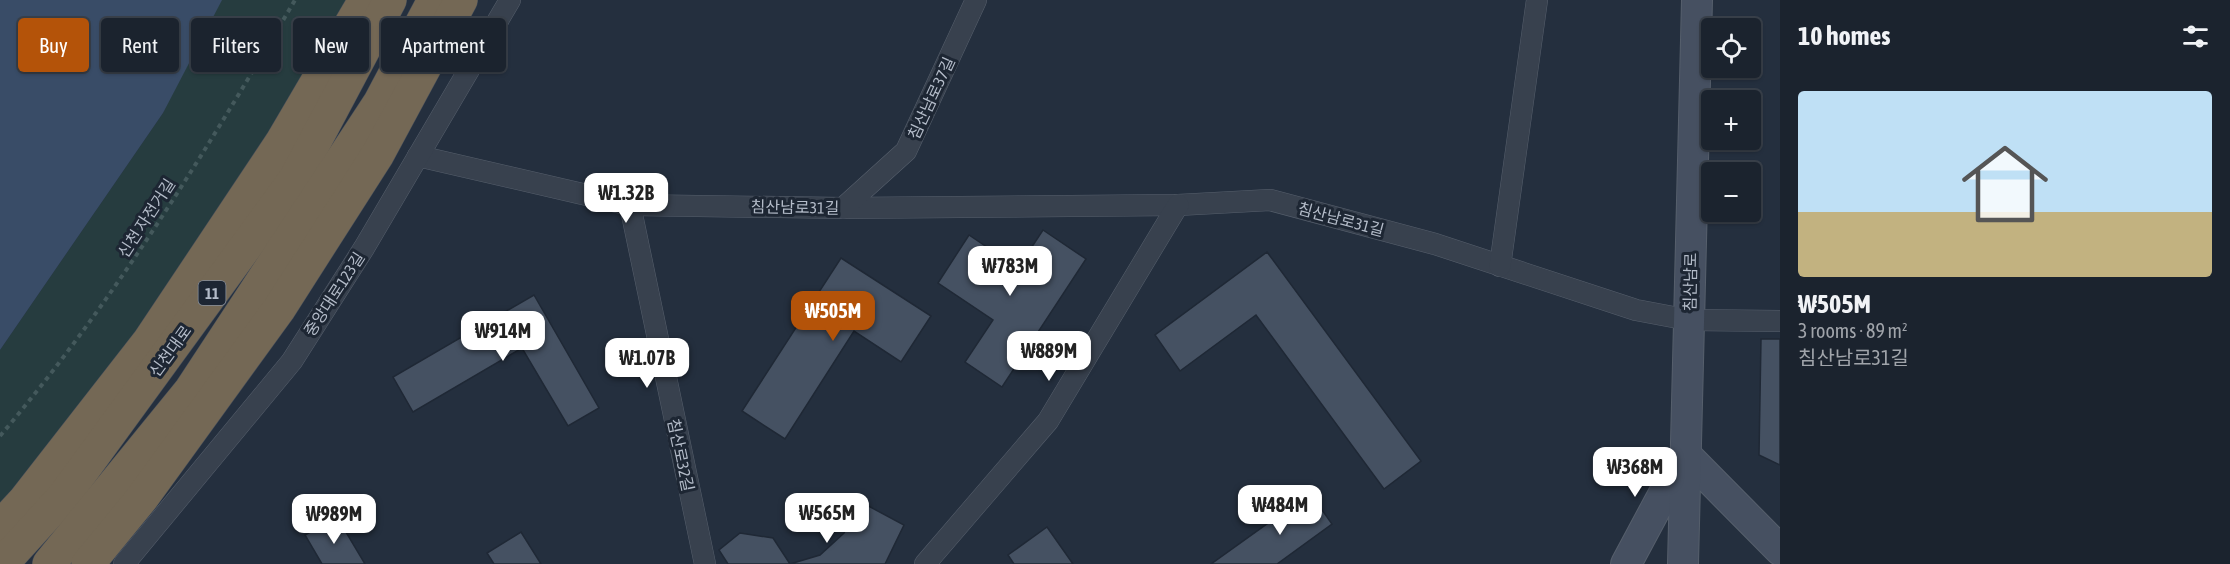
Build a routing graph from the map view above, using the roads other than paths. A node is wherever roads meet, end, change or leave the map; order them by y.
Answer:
1 (365, 0) edge
2 (390, 0) edge
3 (434, 0) edge
4 (461, 0) edge
5 (510, 0) edge
6 (976, 0) edge
7 (1537, 0) edge
8 (1697, 0) edge
9 (418, 156) junction
10 (1178, 205) junction
11 (630, 206) junction
12 (843, 208) junction
13 (1500, 266) junction
14 (1689, 320) junction
15 (1780, 321) edge
16 (1685, 454) junction
17 (0, 527) edge
18 (1780, 550) edge
19 (2, 564) edge
20 (49, 564) edge
21 (88, 564) edge
22 (124, 564) edge
23 (705, 564) edge
24 (925, 564) edge
25 (1626, 564) edge
26 (1683, 564) edge

1 - 17 highway
2 - 19 highway, 신천대로 / 11
3 - 20 highway, 11
4 - 21 highway
5 - 9 street, 중앙대로123길
6 - 12 street, 침산남로37길
7 - 13 street
8 - 14 main road, 침산남로
9 - 11 street, 침산남로31길
9 - 22 street, 중앙대로123길
10 - 12 street, 침산남로31길
10 - 13 street, 침산남로31길
10 - 24 street
11 - 12 street, 침산남로31길
11 - 23 street, 침산로32길
13 - 14 street, 침산남로31길
14 - 15 street, 침산남로31길
14 - 16 main road, 침산남로
16 - 18 main road
16 - 25 main road
16 - 26 main road, 침산남로

